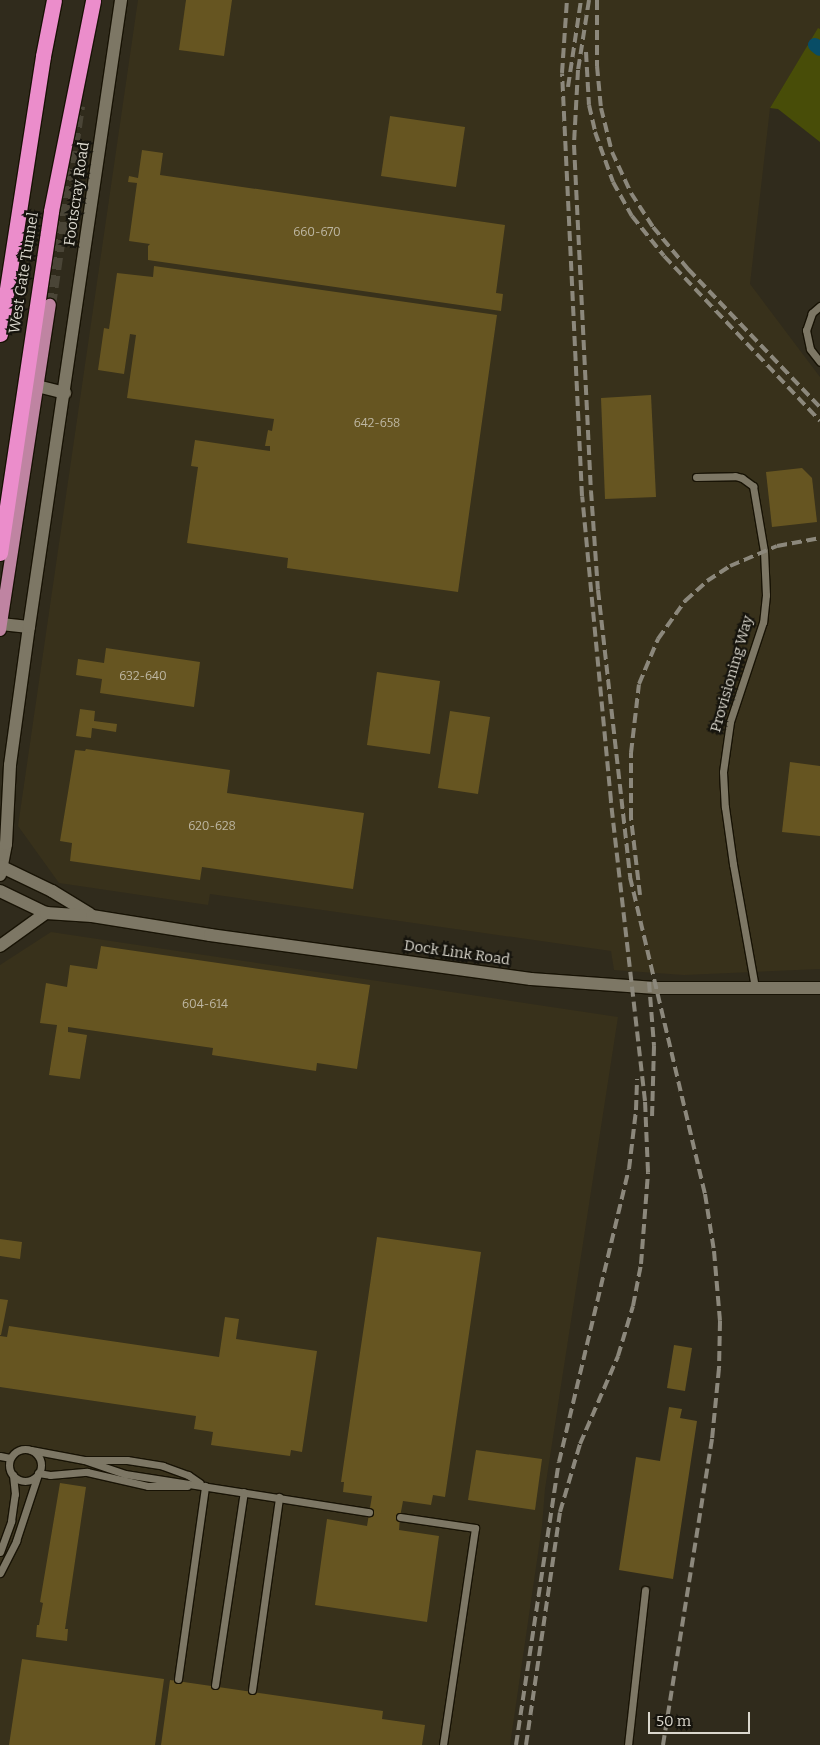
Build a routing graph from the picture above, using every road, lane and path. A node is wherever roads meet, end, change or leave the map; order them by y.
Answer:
1 (54, 0) edge
2 (93, 0) edge
3 (122, 0) edge
4 (50, 305) tunnel mouth
5 (820, 306) edge
6 (0, 334) edge
7 (820, 362) edge
8 (37, 386) junction
9 (64, 393) junction
10 (696, 477) dead end
11 (0, 553) edge
12 (0, 627) edge
13 (29, 627) junction
14 (10, 765) junction
15 (0, 794) edge
16 (1, 869) edge
17 (0, 891) edge
18 (46, 913) junction
19 (92, 916) junction
20 (0, 946) edge
21 (755, 988) junction
22 (820, 988) edge
23 (31, 1450) junction
24 (0, 1456) edge
25 (10, 1458) junction
26 (84, 1460) junction
27 (38, 1474) junction
28 (13, 1475) junction
29 (205, 1486) junction
30 (244, 1492) junction
31 (279, 1497) junction
32 (369, 1512) dead end
33 (400, 1516) dead end
34 (0, 1552) edge
35 (0, 1573) edge
36 (646, 1590) dead end
37 (178, 1679) dead end
38 (215, 1685) dead end
39 (252, 1690) dead end
40 (443, 1745) edge
41 (628, 1745) edge

1 - 6 highway, West Gate Tunnel
2 - 11 highway, West Gate Tunnel
3 - 9 street, Footscray Road
4 - 8 main road
5 - 7 lane
8 - 9 street
8 - 12 main road
9 - 13 street, Footscray Road
10 - 21 lane, Provisioning Way
12 - 13 street
13 - 14 street, Footscray Road
14 - 15 street
14 - 16 street, Footscray Road
16 - 19 street, Dock Link Road
17 - 18 street, Dock Link Road
18 - 19 street, Dock Link Road
18 - 20 street
19 - 21 street, Dock Link Road
21 - 22 street, Dock Link Road
23 - 25 lane
23 - 26 lane
23 - 27 lane
24 - 25 lane
25 - 28 lane
26 - 29 lane
26 - 29 lane
27 - 28 lane
27 - 29 lane
27 - 35 lane
28 - 34 lane
29 - 30 lane
29 - 37 lane
30 - 31 lane
30 - 38 lane
31 - 32 lane
31 - 39 lane
33 - 40 lane
36 - 41 lane

